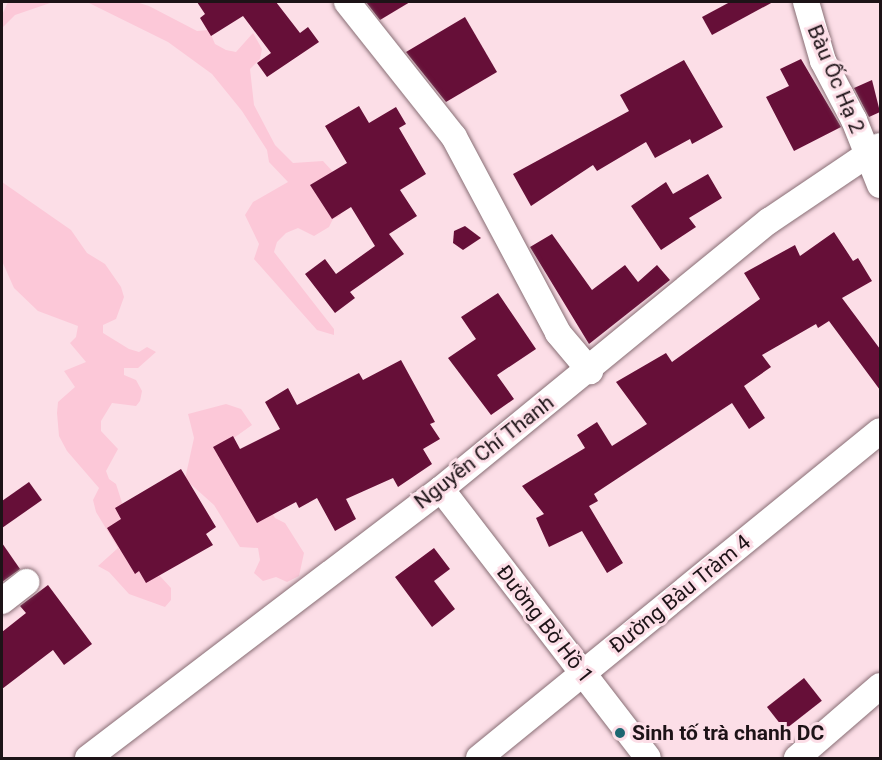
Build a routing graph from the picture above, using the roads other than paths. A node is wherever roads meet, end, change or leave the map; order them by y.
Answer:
1 (347, 2) edge
2 (806, 2) edge
3 (874, 151) edge
4 (880, 185) edge
5 (590, 371) junction
6 (880, 431) edge
7 (441, 489) junction
8 (26, 582) dead end
9 (2, 601) edge
10 (583, 673) junction
11 (880, 686) edge
12 (88, 759) edge
13 (479, 759) edge
14 (648, 759) edge
15 (796, 759) edge

1 - 5 street
2 - 3 street, Bàu Ốc Hạ 2
3 - 4 street, Bàu Ốc Hạ 2
3 - 5 street, Nguyễn Chí Thanh
5 - 7 street, Nguyễn Chí Thanh
6 - 10 street, Đường Bàu Tràm 4
7 - 10 street, Đường Bờ Hồ 1
7 - 12 street, Nguyễn Chí Thanh
8 - 9 street
10 - 13 street, Đường Bàu Tràm 4
10 - 14 street, Đường Bờ Hồ 1
11 - 15 street

